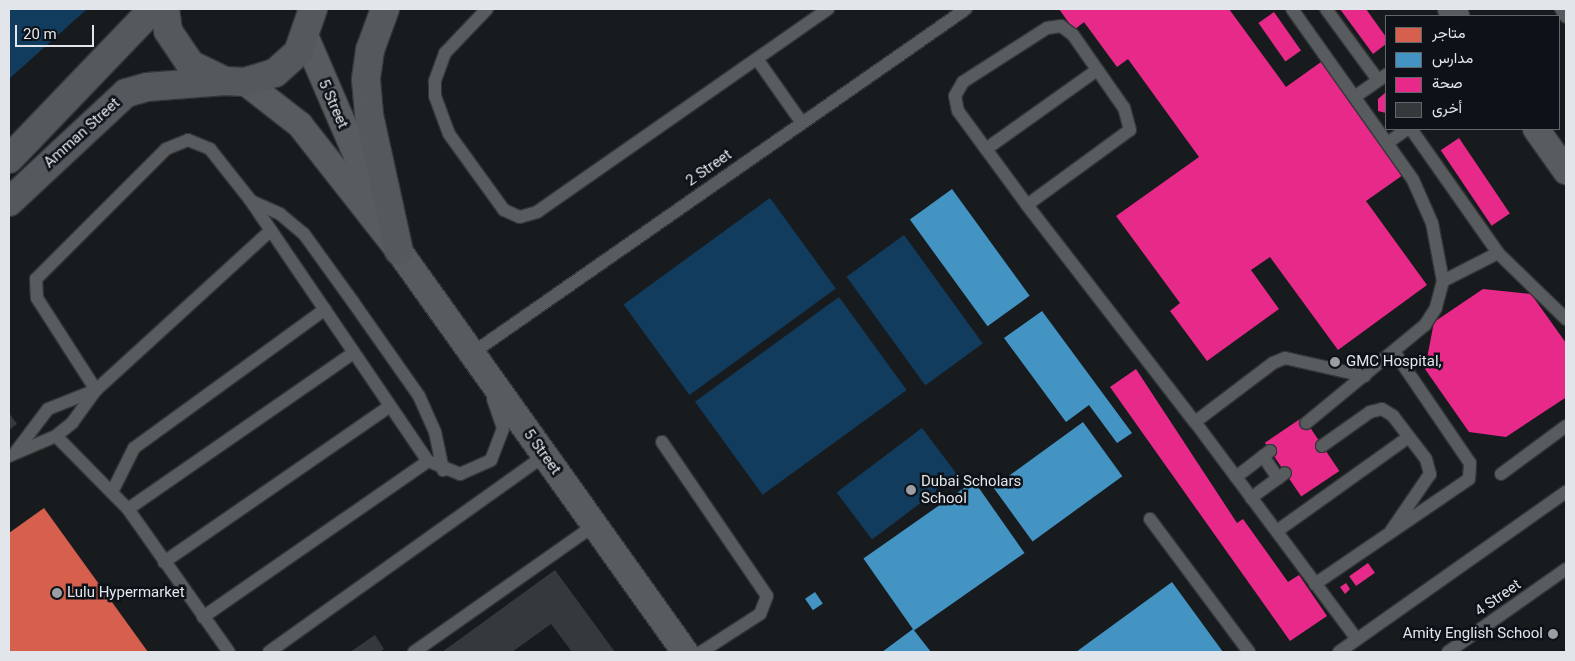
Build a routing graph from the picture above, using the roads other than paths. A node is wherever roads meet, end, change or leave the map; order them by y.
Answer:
1 (152, 9) edge
2 (165, 9) edge
3 (385, 9) edge
4 (487, 9) edge
5 (828, 9) edge
6 (966, 9) edge
7 (1292, 9) edge
8 (1326, 9) edge
9 (1560, 9) edge
10 (1566, 17) edge
11 (313, 21) edge
12 (757, 59) junction
13 (1097, 70) junction
14 (1382, 78) edge
15 (235, 81) junction
16 (1356, 96) junction
17 (802, 123) junction
18 (1407, 130) edge
19 (1410, 130) edge
20 (1537, 130) edge
21 (19, 140) edge
22 (1389, 142) junction
23 (986, 149) junction
24 (9, 158) edge
25 (1566, 172) edge
26 (251, 201) junction
27 (9, 202) edge
28 (1027, 205) junction
29 (270, 230) junction
30 (399, 251) junction
31 (1498, 254) junction
32 (1443, 281) junction
33 (324, 309) junction
34 (1566, 319) edge
35 (354, 353) junction
36 (470, 353) junction
37 (1395, 353) junction
38 (1365, 376) junction
39 (96, 390) junction
40 (389, 407) junction
41 (1195, 422) junction
42 (1306, 423) dead end
43 (1566, 426) edge
44 (56, 436) junction
45 (1409, 437) junction
46 (662, 442) dead end
47 (1322, 446) dead end
48 (13, 453) edge
49 (545, 455) junction
50 (428, 461) junction
51 (443, 470) junction
52 (1501, 474) dead end
53 (1236, 477) junction
54 (113, 490) junction
55 (1566, 492) edge
56 (1251, 498) junction
57 (128, 509) junction
58 (1150, 519) dead end
59 (595, 525) junction
60 (1277, 532) junction
61 (1390, 532) junction
62 (164, 562) junction
63 (1566, 570) edge
64 (1315, 584) junction
65 (203, 617) junction
66 (1357, 639) junction
67 (230, 652) edge
68 (269, 652) edge
69 (414, 652) edge
70 (685, 652) edge
71 (701, 652) edge
72 (1249, 652) edge
73 (1339, 652) edge
74 (1448, 652) edge

1 - 21 street
2 - 15 street
3 - 30 street
4 - 12 lane
5 - 12 lane
6 - 17 lane, 2 Street
7 - 16 lane
8 - 14 lane
9 - 10 lane
11 - 15 street, Amman Street
11 - 30 street, 5 Street
12 - 17 lane
13 - 23 lane
13 - 23 lane
13 - 28 lane
14 - 16 lane
15 - 27 street, Amman Street
15 - 30 street, 5 Street
16 - 22 lane
17 - 36 lane, 2 Street
18 - 22 lane
19 - 31 lane
20 - 25 street
21 - 24 street
22 - 32 lane
23 - 28 lane
26 - 29 lane
26 - 39 lane
26 - 51 lane
28 - 41 lane
29 - 33 lane
29 - 39 lane
30 - 36 street, 5 Street
31 - 32 lane
31 - 34 lane
32 - 37 lane
33 - 35 lane
33 - 54 lane
35 - 40 lane
35 - 57 lane
36 - 49 street, 5 Street
36 - 51 lane
37 - 38 lane
37 - 61 lane
38 - 41 lane
38 - 42 lane
39 - 44 lane
39 - 48 lane
40 - 50 lane
40 - 62 lane
41 - 53 lane
43 - 52 lane
44 - 48 lane
44 - 54 lane
45 - 47 lane
45 - 60 lane
45 - 61 lane
46 - 71 lane
49 - 59 street, 5 Street
49 - 68 lane
50 - 51 lane
50 - 65 lane
53 - 56 lane
53 - 56 lane
54 - 57 lane
55 - 66 lane
56 - 60 lane
57 - 62 lane
58 - 72 lane
59 - 69 lane
59 - 70 street, 5 Street
60 - 64 lane
61 - 64 lane
62 - 65 lane
63 - 74 lane, 4 Street
64 - 66 lane
65 - 67 lane
66 - 73 lane

